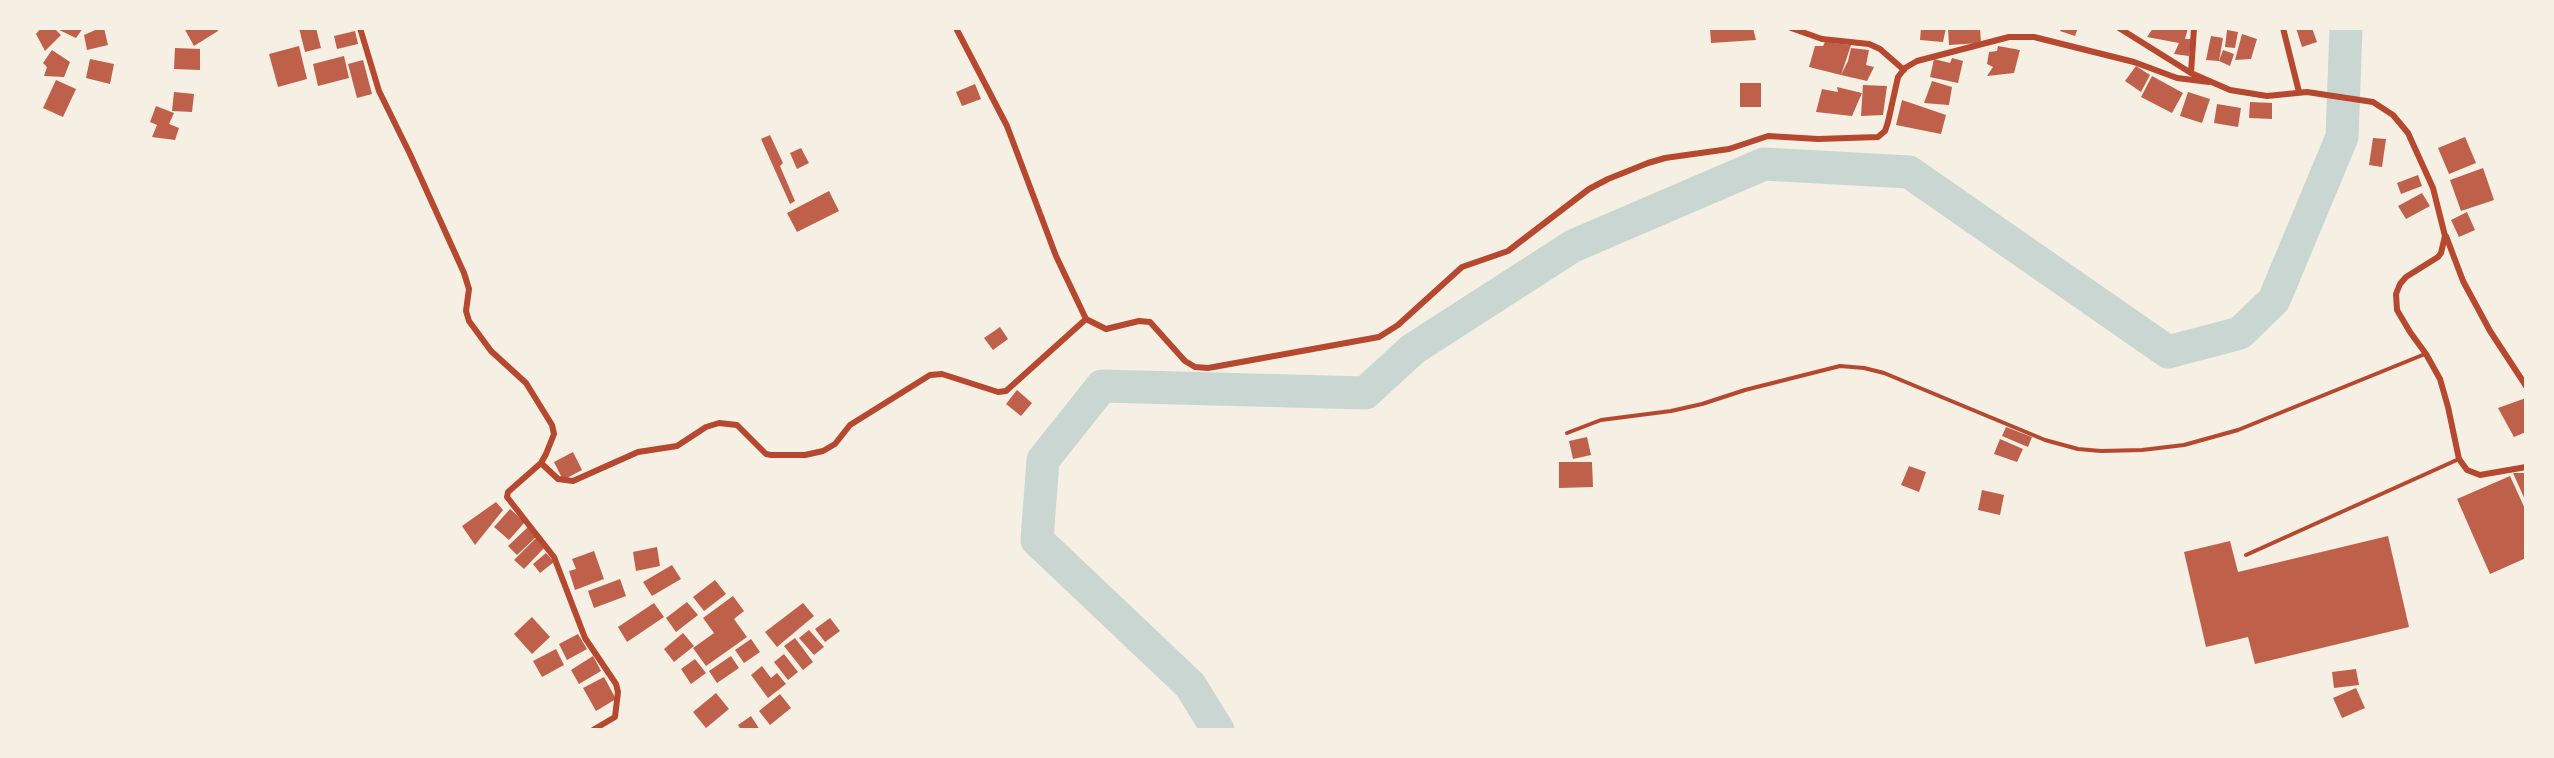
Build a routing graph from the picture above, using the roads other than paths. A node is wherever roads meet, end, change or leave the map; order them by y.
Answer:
1 (360, 28) edge
2 (956, 28) edge
3 (1791, 28) edge
4 (2119, 28) edge
5 (2194, 28) edge
6 (2283, 28) edge
7 (1904, 70) junction
8 (2191, 73) junction
9 (2209, 82) junction
10 (2303, 92) junction
11 (2445, 236) junction
12 (1086, 319) junction
13 (2426, 354) junction
14 (2526, 386) edge
15 (1567, 432) dead end
16 (2459, 459) junction
17 (541, 463) junction
18 (2526, 467) edge
19 (2246, 555) dead end
20 (593, 729) edge

1 - 17 street
2 - 12 street
3 - 7 street
4 - 8 street
5 - 8 street
6 - 10 street
7 - 9 street
7 - 12 street
8 - 9 street
9 - 10 street
10 - 11 street
11 - 13 street
11 - 14 street
12 - 17 street
13 - 15 lane
13 - 16 street
16 - 18 street
16 - 19 lane
17 - 20 street

